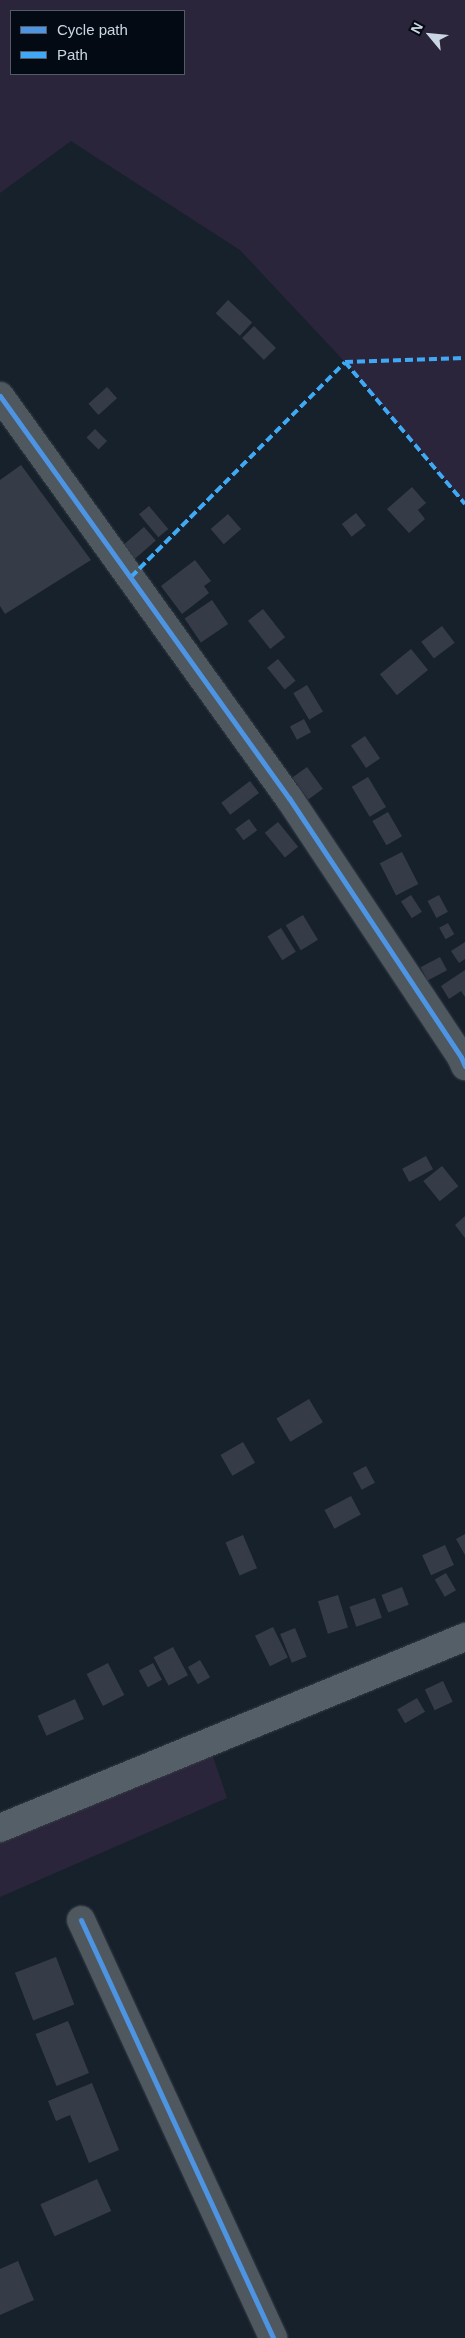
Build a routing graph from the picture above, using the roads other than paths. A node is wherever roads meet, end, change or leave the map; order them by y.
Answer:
1 (0, 396) edge
2 (465, 1066) edge
3 (465, 1637) edge
4 (0, 1828) edge
5 (81, 1920) dead end
6 (274, 2338) edge

1 - 2 street
3 - 4 main road
5 - 6 street

